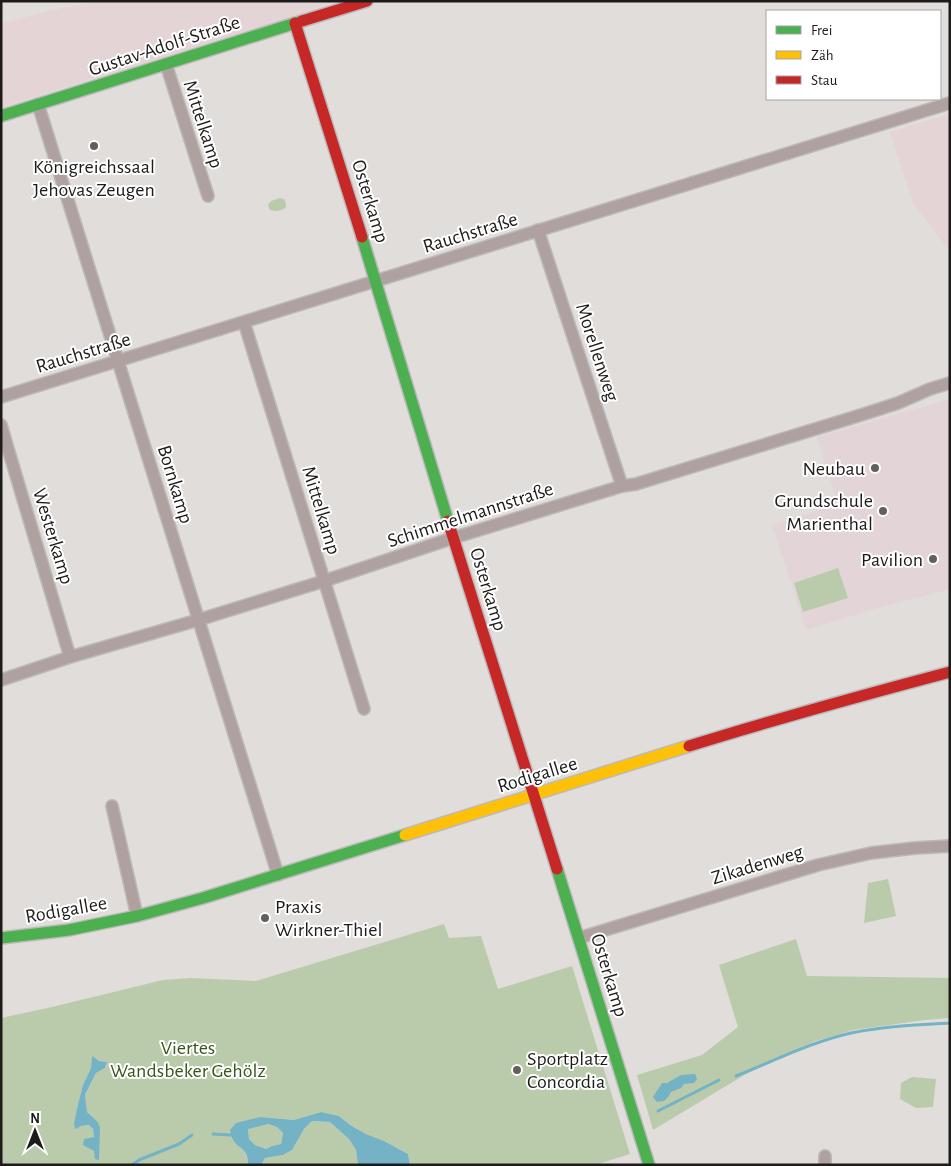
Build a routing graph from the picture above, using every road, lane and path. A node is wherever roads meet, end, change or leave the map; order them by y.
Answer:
1 (368, 1) edge
2 (295, 23) junction
3 (166, 64) junction
4 (950, 103) edge
5 (38, 104) junction
6 (1, 116) edge
7 (208, 196) dead end
8 (538, 230) junction
9 (376, 280) junction
10 (244, 322) junction
11 (118, 360) junction
12 (950, 383) edge
13 (1, 397) edge
14 (1, 425) edge
15 (622, 486) junction
16 (453, 538) junction
17 (324, 580) junction
18 (198, 620) junction
19 (70, 657) junction
20 (950, 672) edge
21 (1, 680) edge
22 (364, 709) dead end
23 (534, 795) junction
24 (112, 806) dead end
25 (950, 846) edge
26 (278, 875) junction
27 (137, 916) junction
28 (1, 938) edge
29 (579, 938) junction
30 (648, 1165) edge

1 - 2 street, Gustav-Adolf-Straße
2 - 3 street, Gustav-Adolf-Straße
2 - 9 street, Osterkamp
3 - 5 street, Gustav-Adolf-Straße
3 - 7 street, Mittelkamp
4 - 8 street, Rauchstraße
5 - 6 street, Gustav-Adolf-Straße
5 - 11 street, Bornkamp
8 - 9 street, Rauchstraße
8 - 15 street, Morellenweg
9 - 10 street, Rauchstraße
9 - 16 street, Osterkamp
10 - 11 street, Rauchstraße
10 - 17 street, Mittelkamp
11 - 13 street, Rauchstraße
11 - 18 street, Bornkamp
12 - 15 street, Schimmelmannstraße
14 - 19 street, Westerkamp
15 - 16 street, Schimmelmannstraße
16 - 17 street, Schimmelmannstraße
16 - 23 street, Osterkamp
17 - 18 street, Schimmelmannstraße
17 - 22 street, Mittelkamp
18 - 19 street, Schimmelmannstraße
18 - 26 street, Bornkamp
19 - 21 street, Schimmelmannstraße
20 - 23 street, Rodigallee
23 - 26 street, Rodigallee
23 - 29 street, Osterkamp
24 - 27 street, Rodigallee
25 - 29 street, Zikadenweg
26 - 27 street, Rodigallee
27 - 28 street, Rodigallee
29 - 30 street, Osterkamp

